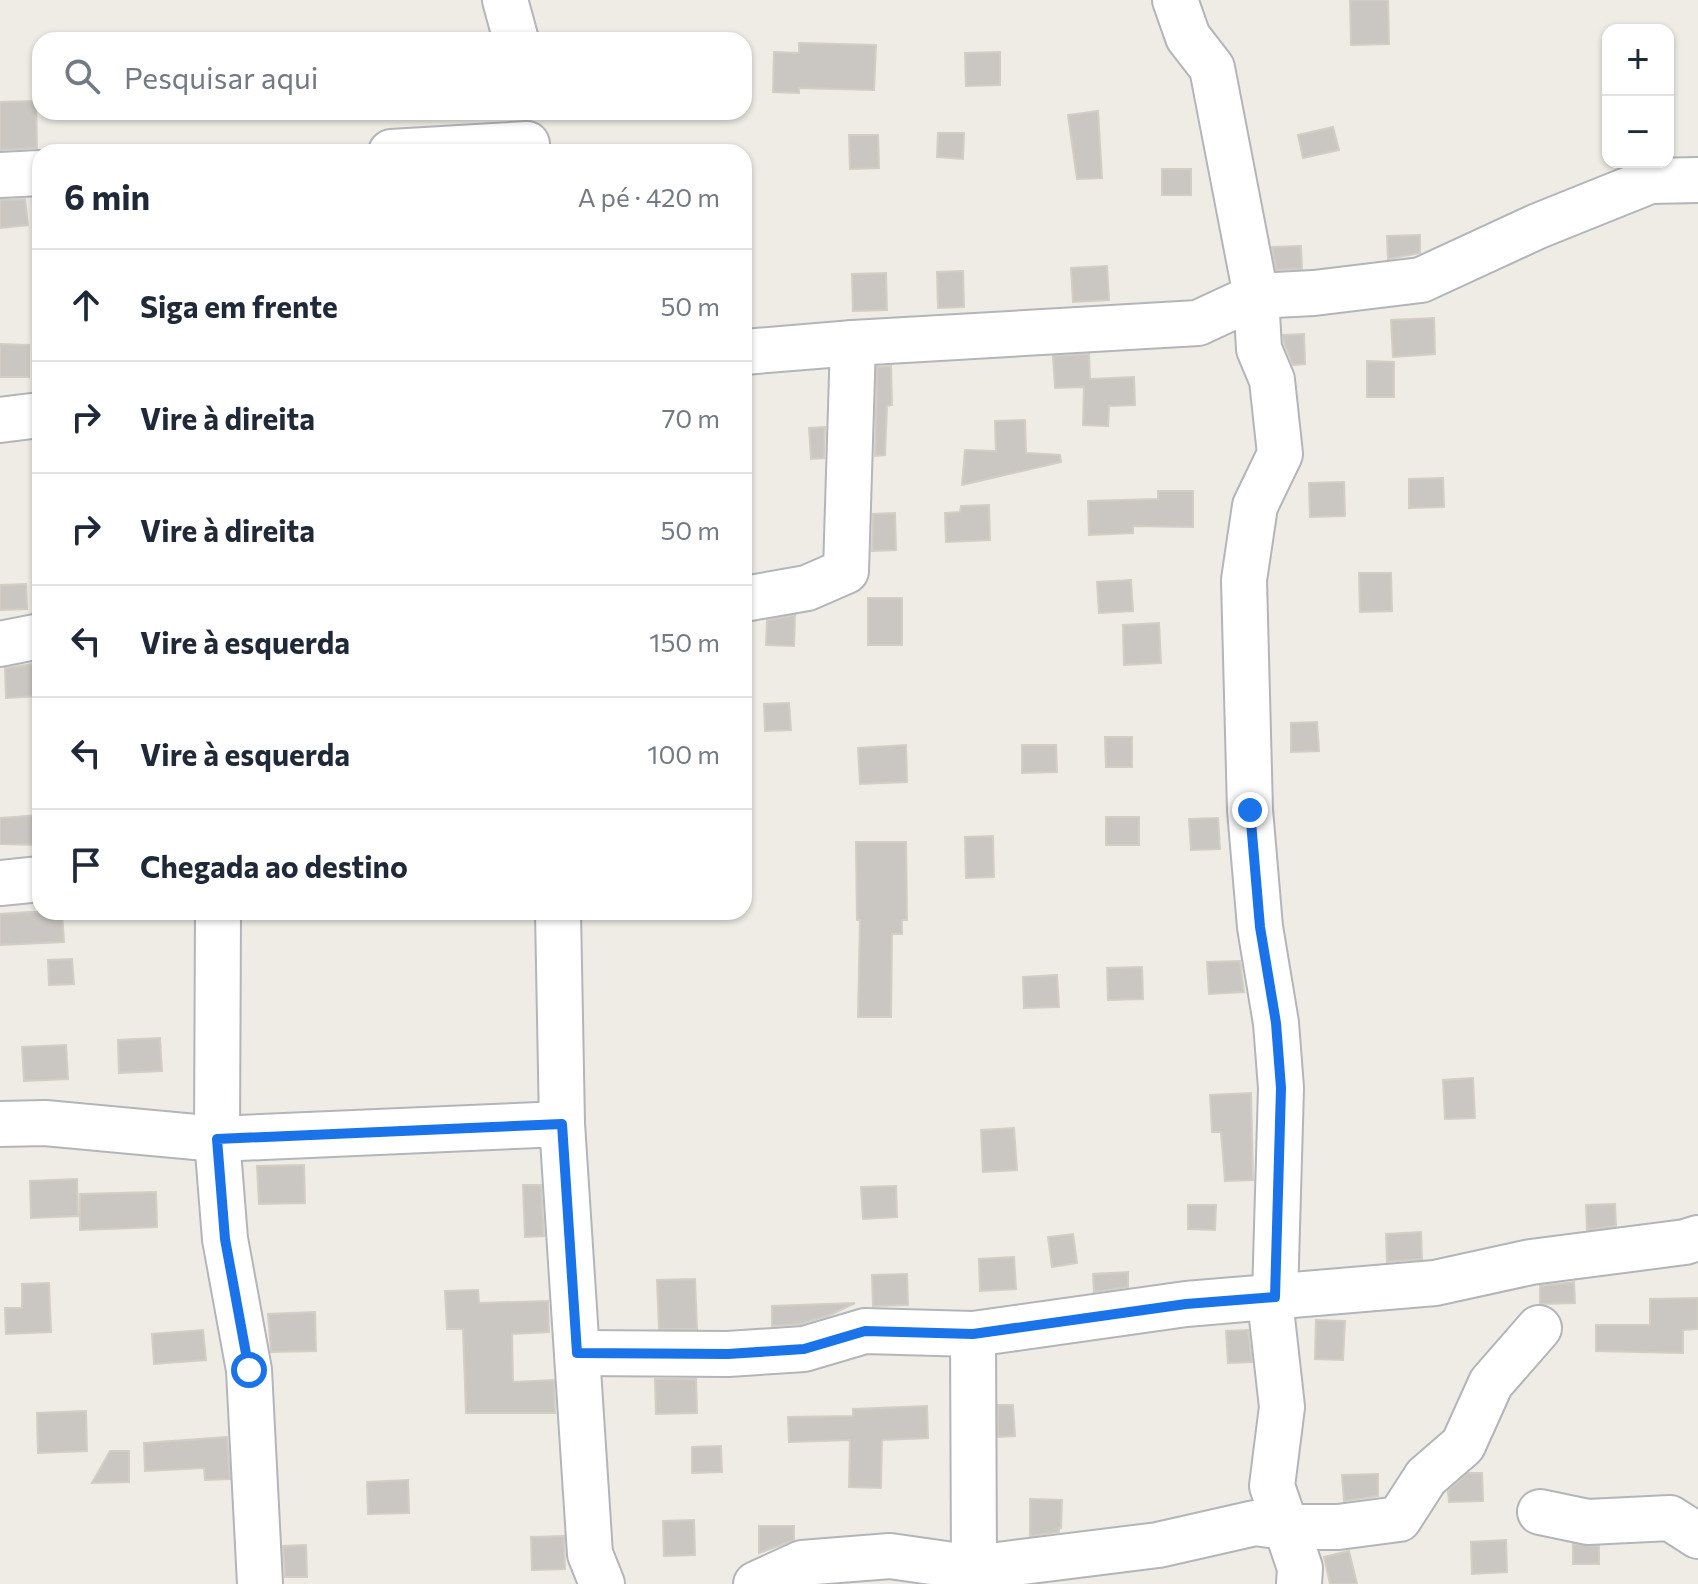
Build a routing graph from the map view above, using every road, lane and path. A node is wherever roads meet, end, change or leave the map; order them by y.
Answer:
1 (505, 0) edge
2 (1175, 0) edge
3 (514, 32) edge
4 (527, 136) edge
5 (459, 144) edge
6 (32, 173) edge
7 (0, 175) edge
8 (1698, 180) edge
9 (1256, 296) junction
10 (853, 343) junction
11 (752, 351) edge
12 (32, 416) edge
13 (0, 420) edge
14 (752, 598) edge
15 (32, 638) edge
16 (0, 644) edge
17 (32, 880) edge
18 (0, 883) edge
19 (218, 920) edge
20 (558, 920) edge
21 (0, 1124) edge
22 (562, 1124) junction
23 (217, 1139) junction
24 (1698, 1238) edge
25 (1275, 1297) junction
26 (1539, 1328) dead end
27 (973, 1334) junction
28 (577, 1353) junction
29 (1540, 1512) dead end
30 (1284, 1527) junction
31 (1698, 1536) edge
32 (972, 1576) edge
33 (260, 1584) edge
34 (602, 1584) edge
35 (756, 1584) edge
36 (1299, 1584) edge

1 - 3 street
2 - 9 street
4 - 5 street
6 - 7 street
8 - 9 street
9 - 10 street
9 - 25 street
10 - 11 street
10 - 14 street
12 - 13 street
15 - 16 street
17 - 18 street
19 - 23 street
20 - 22 street
21 - 23 street
22 - 23 street
22 - 28 street
23 - 33 street
24 - 25 street
25 - 27 street
25 - 30 street
26 - 30 street
27 - 28 street
27 - 32 street
28 - 34 street
29 - 31 street
30 - 32 street
30 - 36 street
32 - 35 street

